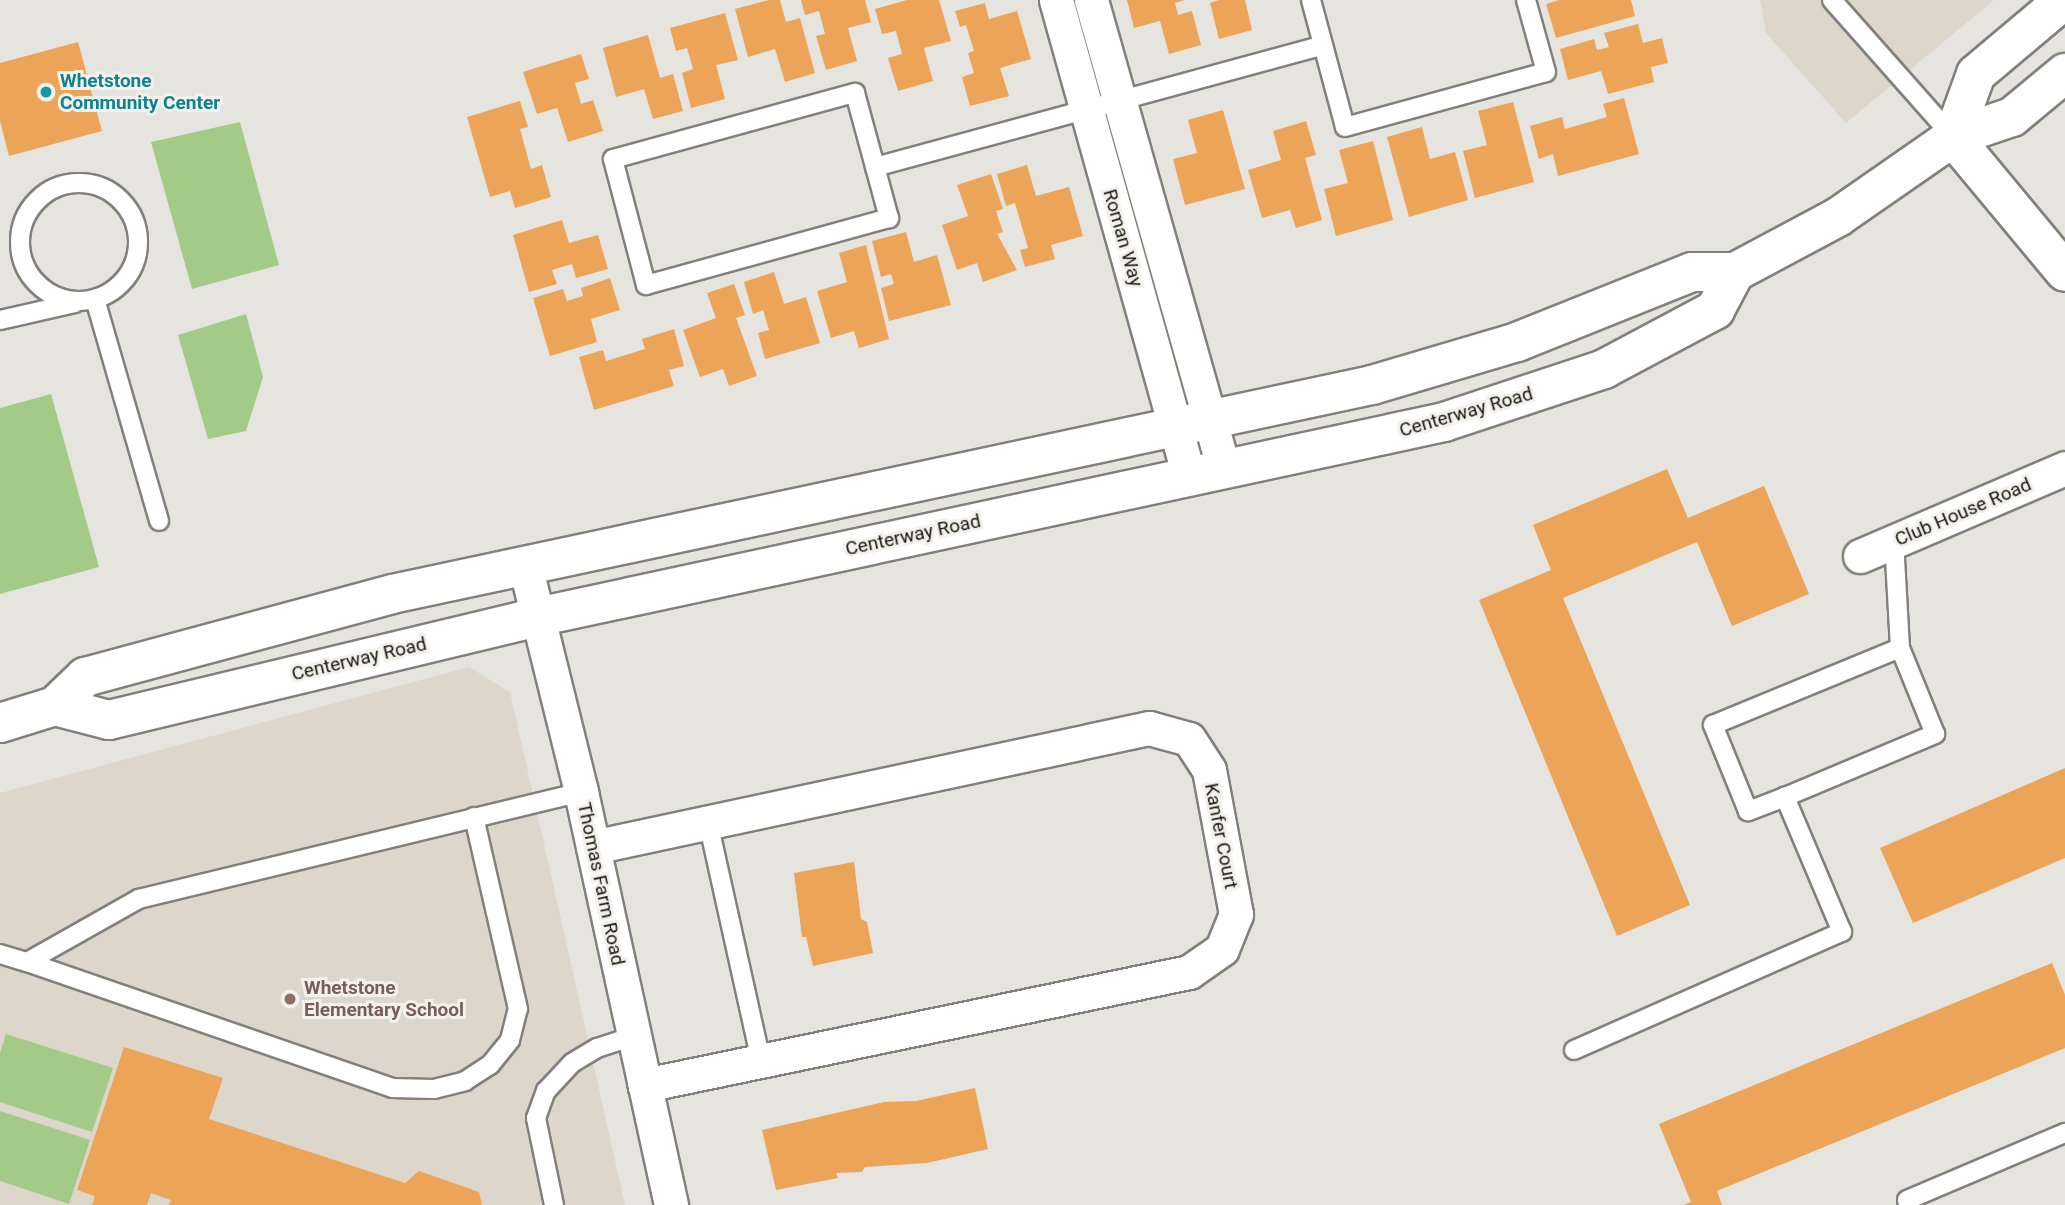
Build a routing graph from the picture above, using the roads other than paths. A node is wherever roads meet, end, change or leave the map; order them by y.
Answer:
1 (1056, 0) edge
2 (1091, 0) edge
3 (1311, 0) edge
4 (1526, 0) edge
5 (1832, 0) edge
6 (2064, 0) edge
7 (1323, 45) junction
8 (2065, 73) edge
9 (1120, 101) junction
10 (1088, 109) junction
11 (1953, 137) junction
12 (875, 167) junction
13 (1735, 272) junction
14 (2065, 272) edge
15 (87, 300) junction
16 (0, 320) edge
17 (1193, 423) junction
18 (2065, 468) edge
19 (1207, 473) junction
20 (159, 521) dead end
21 (1894, 541) junction
22 (1860, 556) dead end
23 (524, 565) junction
24 (537, 617) junction
25 (1900, 648) junction
26 (55, 706) junction
27 (0, 723) edge
28 (581, 792) junction
29 (1785, 797) junction
30 (474, 817) junction
31 (708, 822) junction
32 (593, 847) junction
33 (0, 954) edge
34 (27, 962) junction
35 (634, 1037) junction
36 (1574, 1050) dead end
37 (761, 1061) junction
38 (645, 1085) junction
39 (2065, 1133) edge
40 (554, 1205) edge
41 (671, 1205) edge
42 (1909, 1205) edge

1 - 10 street, Roman Way
2 - 9 street, Roman Way
3 - 7 lane
4 - 7 lane
5 - 11 lane
6 - 11 street
7 - 9 lane
8 - 11 street
9 - 10 lane
9 - 17 street, Roman Way
10 - 12 lane
10 - 17 street, Roman Way
11 - 13 street
11 - 14 street
12 - 12 lane
13 - 17 street
13 - 19 street, Centerway Road
15 - 15 lane
15 - 16 lane
15 - 20 lane
17 - 19 street, Roman Way
17 - 23 street
18 - 21 street, Club House Road
19 - 24 street, Centerway Road
21 - 22 street, Club House Road
21 - 25 lane
23 - 24 street, Thomas Farm Road
23 - 26 street
24 - 26 street, Centerway Road
24 - 28 street, Thomas Farm Road
25 - 29 lane
25 - 29 lane
26 - 27 street
28 - 30 lane
28 - 32 street, Thomas Farm Road
29 - 36 lane
30 - 34 lane
30 - 34 lane
31 - 32 street, Kanfer Court
31 - 37 lane
31 - 37 street, Kanfer Court
32 - 35 street, Thomas Farm Road
33 - 34 lane
35 - 38 street, Thomas Farm Road
35 - 40 lane
37 - 38 street, Kanfer Court
38 - 41 street, Thomas Farm Road
39 - 42 lane

